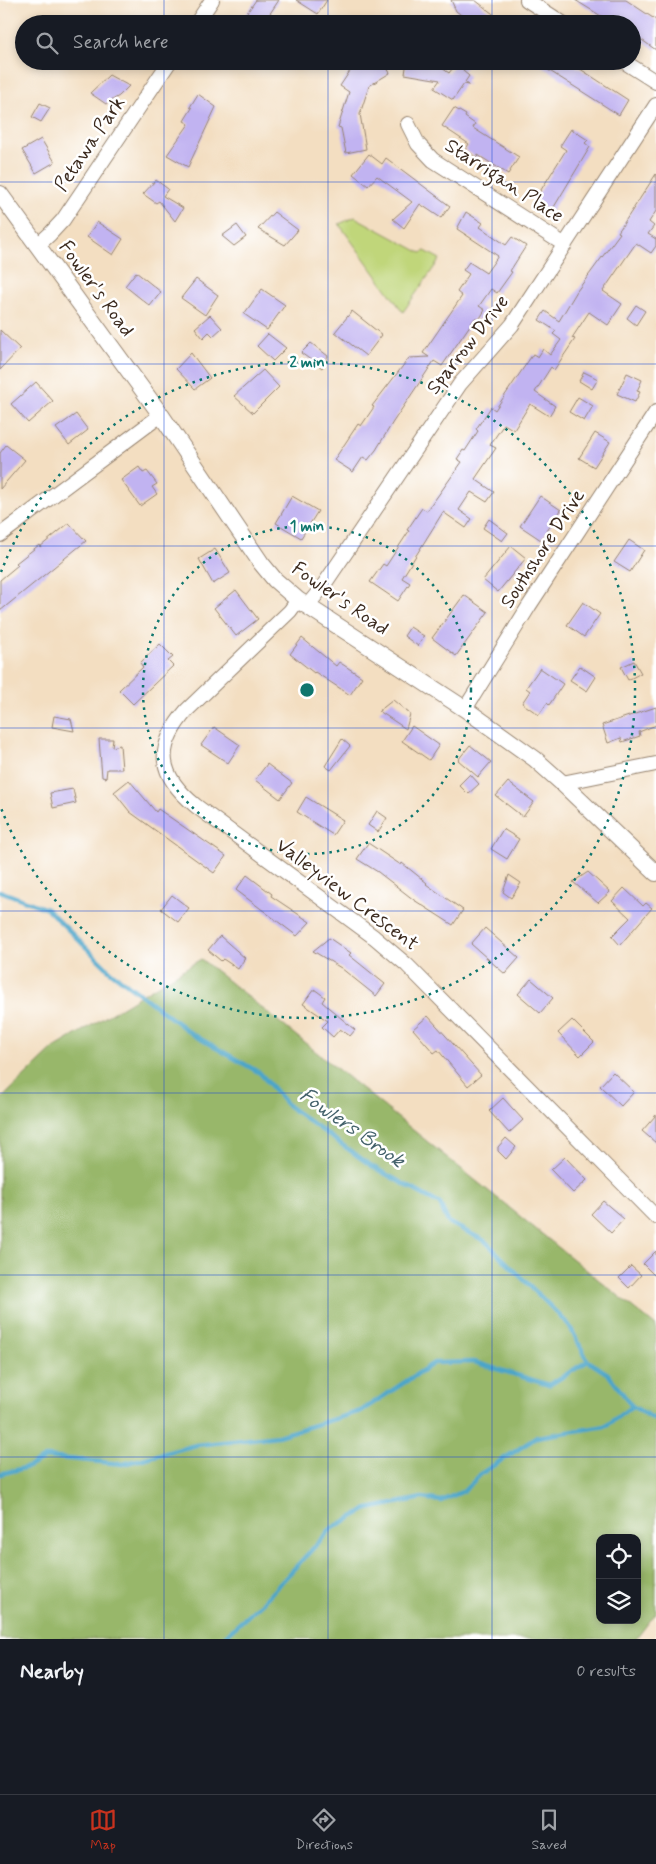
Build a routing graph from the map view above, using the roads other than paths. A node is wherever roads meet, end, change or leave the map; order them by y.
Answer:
1 (212, 0) edge
2 (527, 0) edge
3 (202, 15) edge
4 (550, 15) edge
5 (164, 70) edge
6 (637, 70) edge
7 (656, 82) edge
8 (656, 105) edge
9 (408, 124) dead end
10 (0, 194) edge
11 (38, 245) junction
12 (565, 245) junction
13 (656, 412) edge
14 (161, 415) junction
15 (0, 535) edge
16 (303, 603) junction
17 (465, 709) junction
18 (656, 764) edge
19 (562, 782) junction
20 (656, 873) edge
21 (656, 1217) edge

1 - 3 street
2 - 4 street
5 - 11 street, Petawa Park
6 - 7 street
8 - 12 street, Sparrow Drive
9 - 12 street, Starrigan Place
10 - 11 street, Fowler's Road
11 - 14 street, Fowler's Road
12 - 16 street, Sparrow Drive
13 - 17 street, Southshore Drive
14 - 15 street
14 - 16 street, Fowler's Road
16 - 17 street, Fowler's Road
16 - 21 street, Valleyview Crescent
17 - 19 street, Fowler's Road
18 - 19 street
19 - 20 street, Fowler's Road

